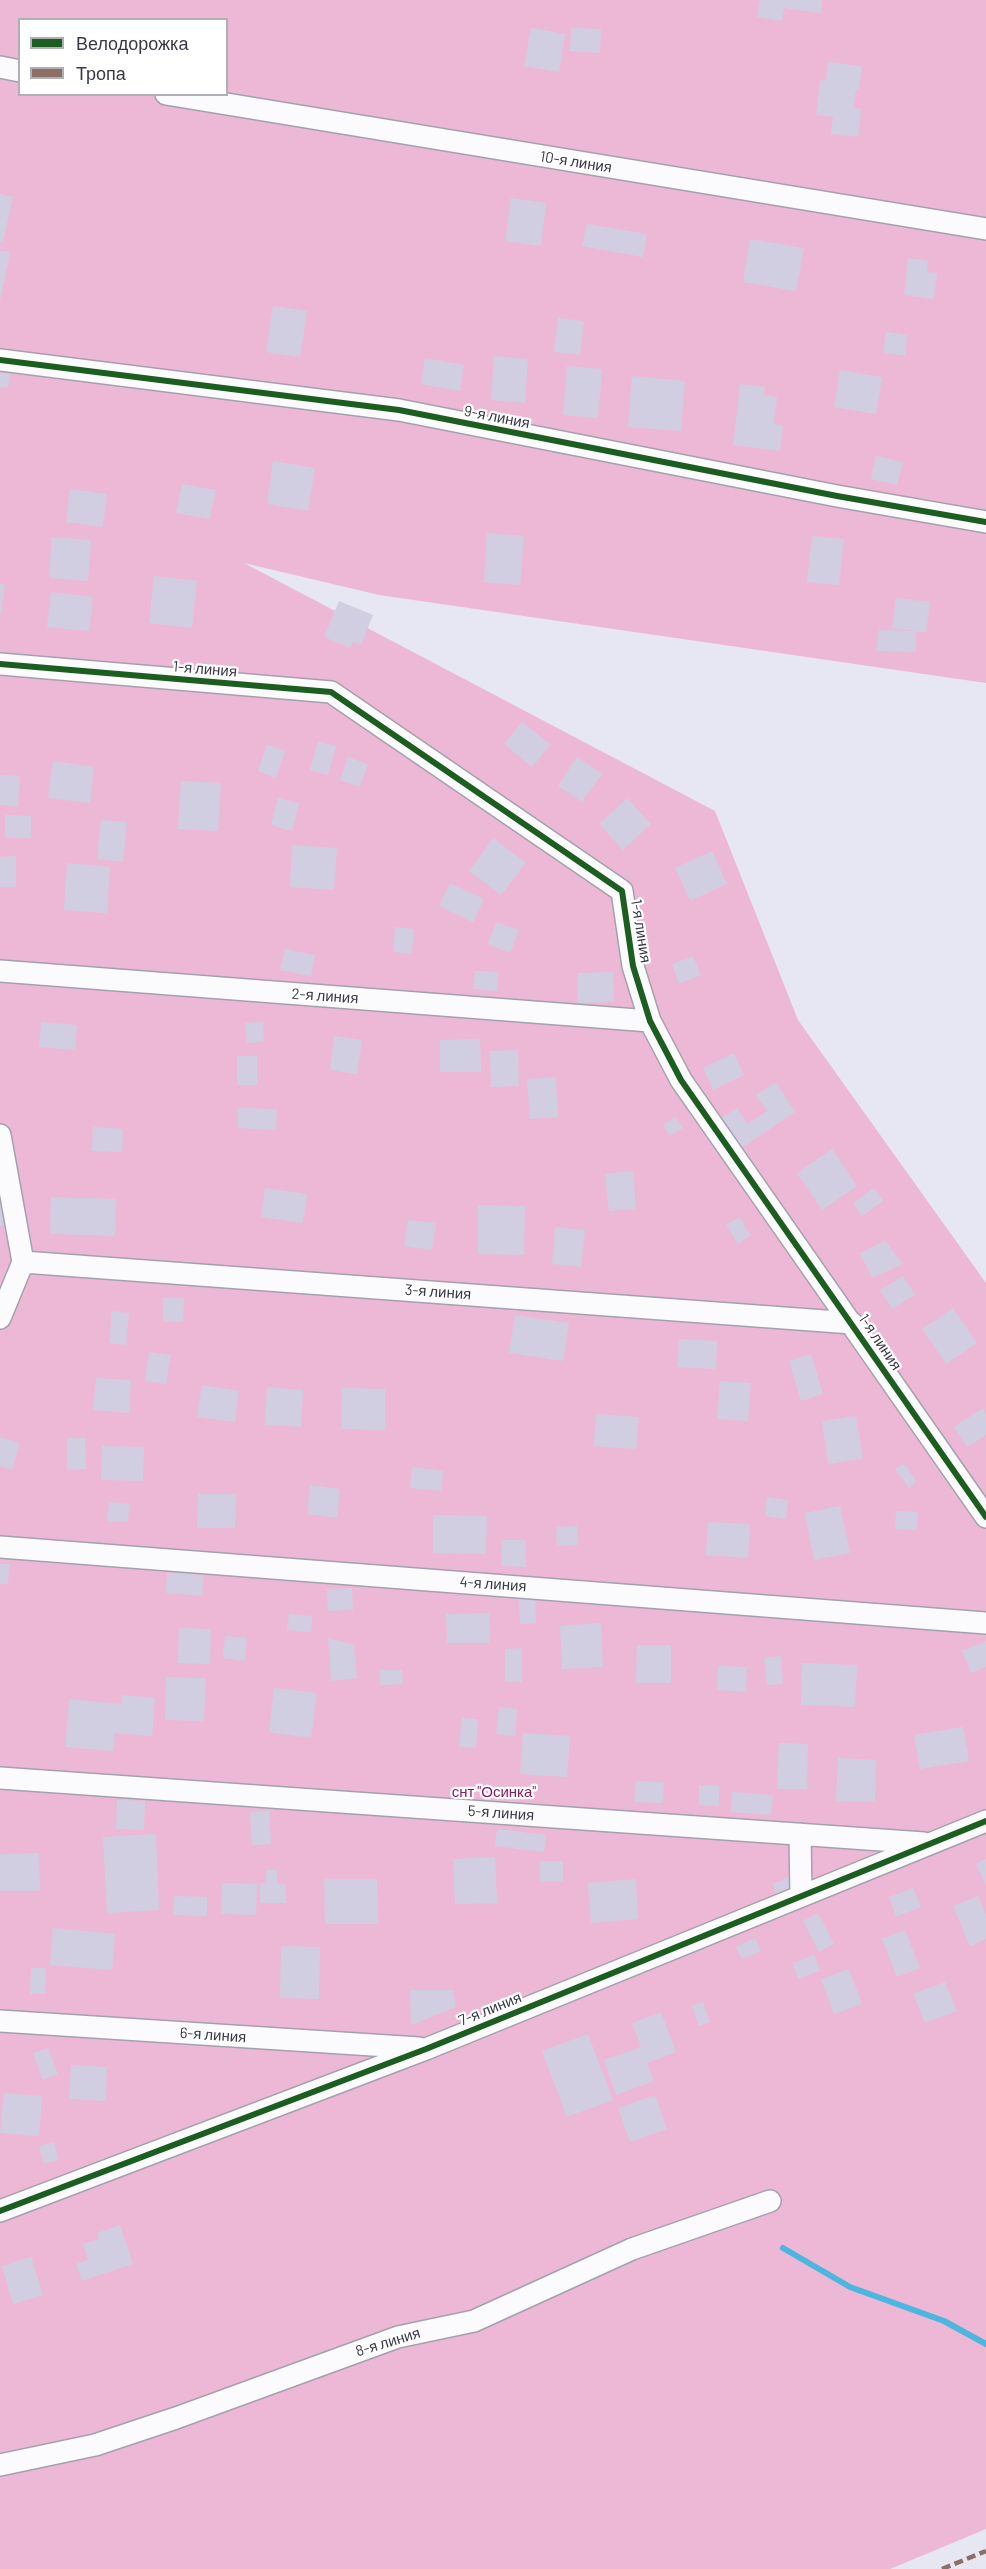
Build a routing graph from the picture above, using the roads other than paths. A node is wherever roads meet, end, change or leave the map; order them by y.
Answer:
1 (0, 67) edge
2 (18, 70) edge
3 (178, 96) edge
4 (986, 229) edge
5 (0, 360) edge
6 (986, 522) edge
7 (0, 664) edge
8 (0, 971) edge
9 (650, 1021) junction
10 (0, 1135) edge
11 (23, 1262) junction
12 (0, 1318) edge
13 (852, 1323) junction
14 (986, 1517) edge
15 (0, 1547) edge
16 (986, 1623) edge
17 (0, 1778) edge
18 (986, 1821) edge
19 (800, 1834) junction
20 (931, 1843) junction
21 (801, 1896) junction
22 (0, 2021) edge
23 (426, 2049) junction
24 (770, 2201) dead end
25 (0, 2211) edge
26 (0, 2465) edge

1 - 2 street
3 - 4 street, 10-я линия
5 - 6 street, 9-я линия
7 - 9 street, 1-я линия
8 - 9 street, 2-я линия
9 - 13 street, 1-я линия
10 - 11 street
11 - 12 street
11 - 13 street, 3-я линия
13 - 14 street, 1-я линия
15 - 16 street, 4-я линия
17 - 19 street, 5-я линия
18 - 20 street, 7-я линия
19 - 20 street, 5-я линия
19 - 21 street
20 - 21 street, 7-я линия
21 - 23 street, 7-я линия
22 - 23 street, 6-я линия
23 - 25 street, 7-я линия
24 - 26 street, 8-я линия

